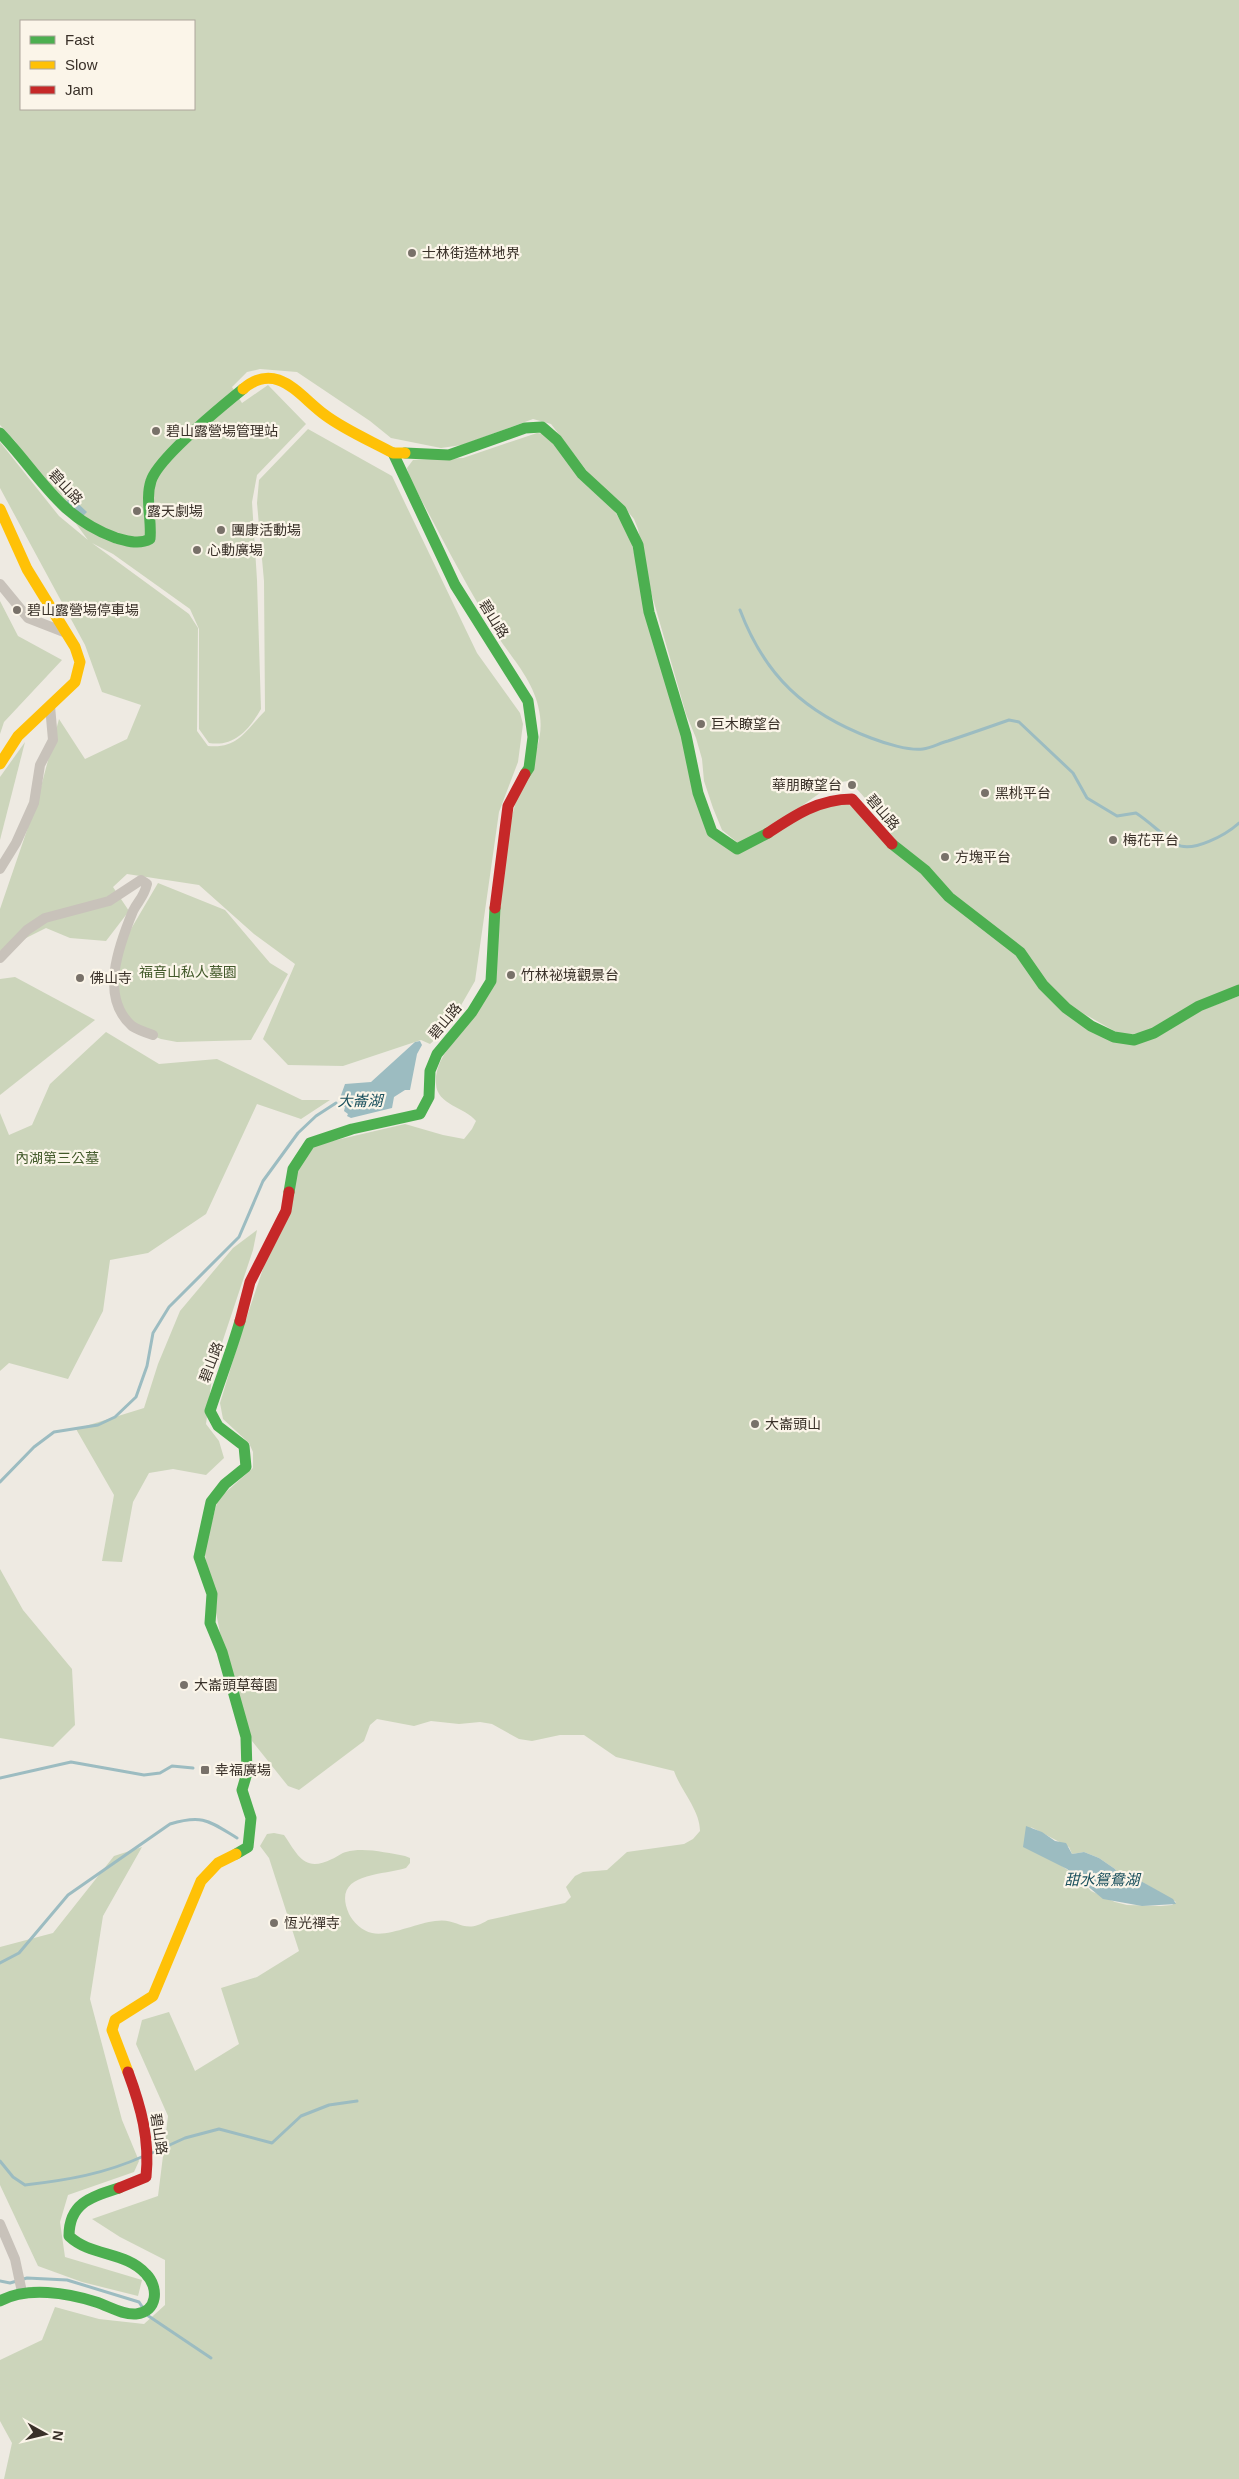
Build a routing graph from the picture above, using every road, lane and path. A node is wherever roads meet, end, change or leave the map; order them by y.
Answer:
1 (0, 433) edge
2 (393, 453) junction
3 (0, 509) edge
4 (0, 584) edge
5 (64, 632) junction
6 (50, 706) junction
7 (0, 764) edge
8 (0, 869) edge
9 (0, 958) edge
10 (1239, 990) edge
11 (154, 1035) dead end
12 (0, 2224) edge
13 (22, 2292) junction
14 (0, 2302) edge

1 - 2 street, 碧山路
2 - 10 street, 碧山路
2 - 13 street, 碧山路
3 - 5 street
4 - 5 street
5 - 6 street
6 - 7 street
6 - 8 street
9 - 11 street
12 - 13 street
13 - 14 street

